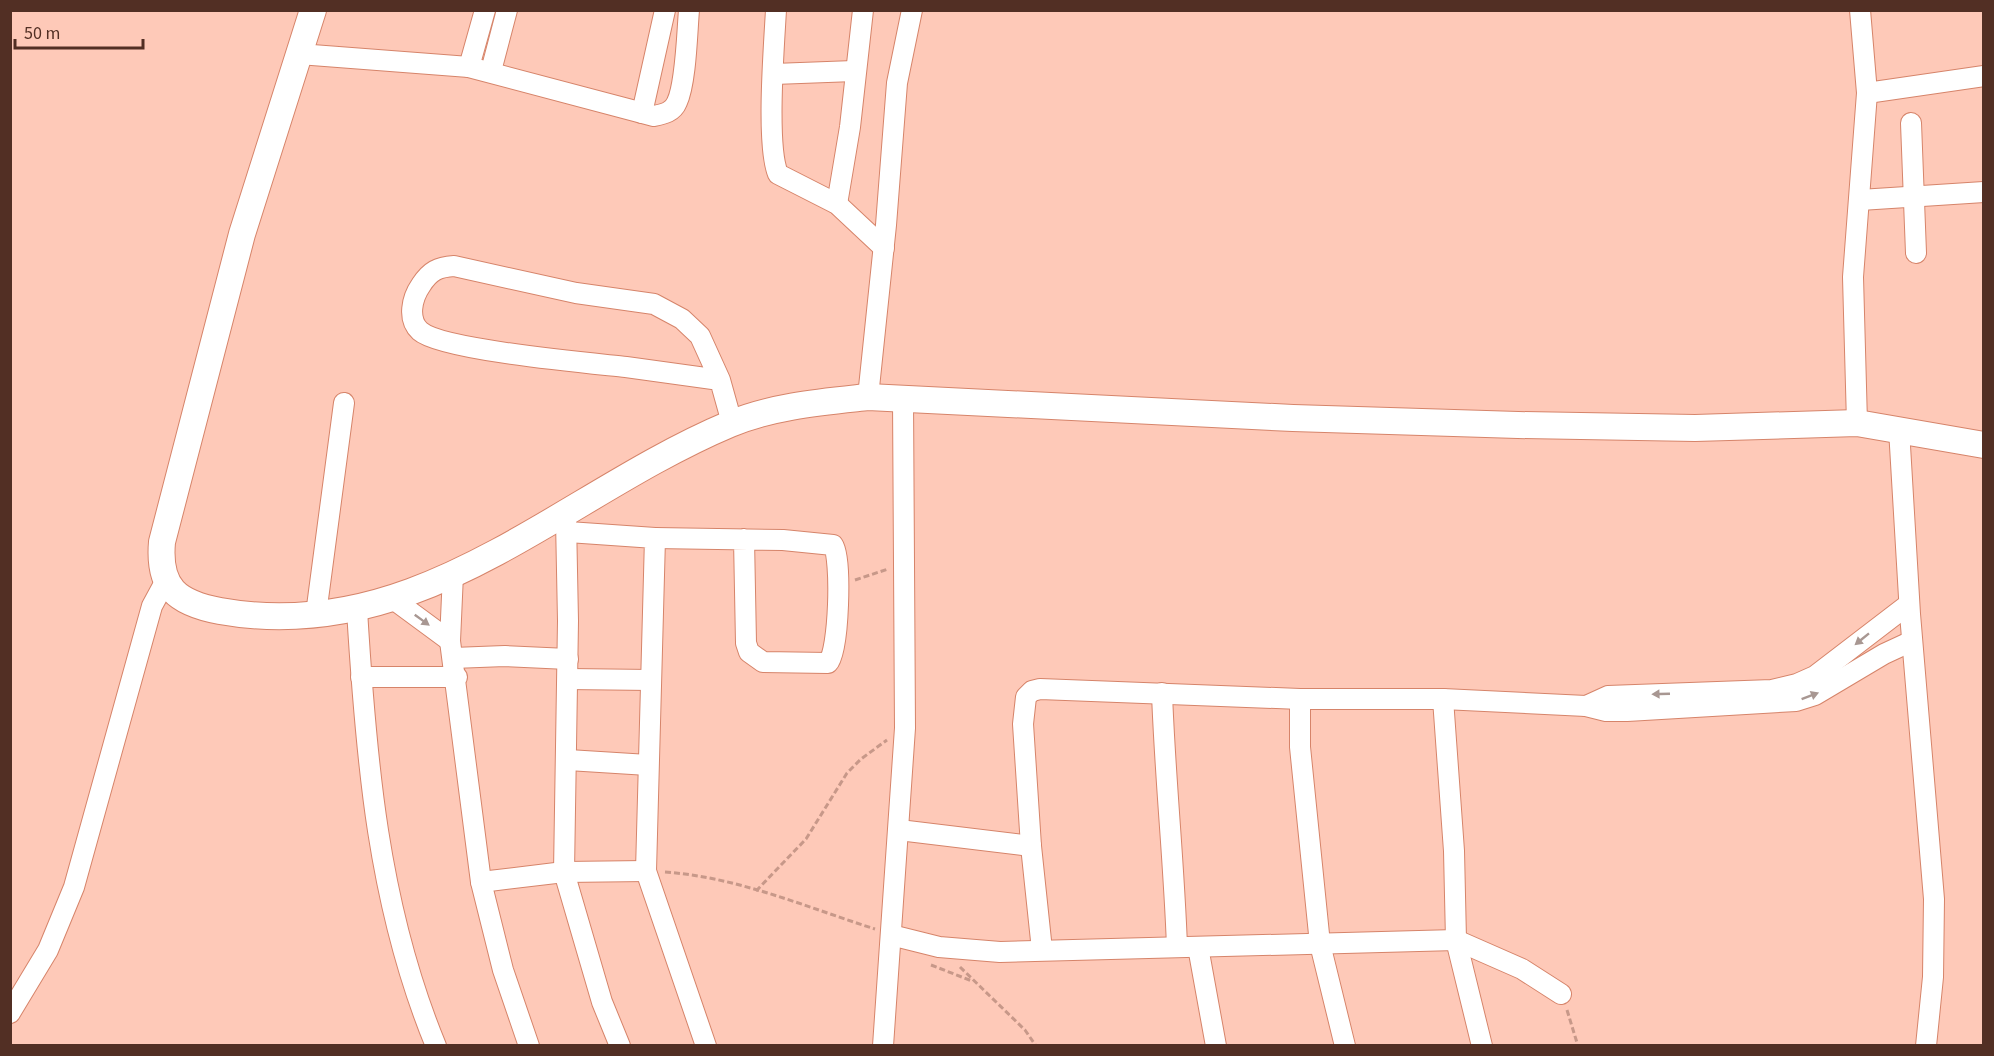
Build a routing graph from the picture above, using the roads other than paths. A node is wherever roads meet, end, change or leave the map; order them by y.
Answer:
1 (313, 10) edge
2 (485, 10) edge
3 (507, 10) edge
4 (665, 10) edge
5 (688, 10) edge
6 (776, 10) edge
7 (863, 10) edge
8 (912, 10) edge
9 (1860, 10) edge
10 (299, 54) junction
11 (469, 67) junction
12 (491, 71) junction
13 (854, 71) junction
14 (774, 74) junction
15 (1983, 76) edge
16 (1868, 93) junction
17 (642, 113) junction
18 (1911, 123) dead end
19 (1983, 192) edge
20 (1914, 196) junction
21 (1860, 200) junction
22 (837, 204) junction
23 (884, 248) junction
24 (1916, 253) dead end
25 (720, 380) junction
26 (868, 397) junction
27 (903, 399) junction
28 (344, 402) dead end
29 (732, 423) junction
30 (1857, 423) junction
31 (1899, 429) junction
32 (1983, 445) edge
33 (566, 523) junction
34 (655, 537) junction
35 (744, 539) junction
36 (453, 574) junction
37 (165, 582) junction
38 (393, 598) junction
39 (1909, 604) junction
40 (357, 610) junction
41 (316, 614) junction
42 (1912, 641) junction
43 (453, 659) junction
44 (568, 669) junction
45 (361, 677) junction
46 (651, 680) junction
47 (1162, 693) junction
48 (1772, 696) junction
49 (1300, 699) junction
50 (1443, 699) junction
51 (568, 760) junction
52 (648, 765) junction
53 (899, 830) junction
54 (1031, 846) junction
55 (646, 870) junction
56 (564, 872) junction
57 (481, 882) junction
58 (891, 935) junction
59 (1456, 940) junction
60 (1320, 944) junction
61 (1198, 946) junction
62 (1177, 947) junction
63 (1042, 950) junction
64 (1562, 994) road end
65 (10, 1013) edge
66 (436, 1046) edge
67 (529, 1046) edge
68 (620, 1046) edge
69 (706, 1046) edge
70 (883, 1046) edge
71 (1216, 1046) edge
72 (1345, 1046) edge
73 (1482, 1046) edge
74 (1926, 1046) edge

1 - 10 street
2 - 11 street
3 - 12 street
4 - 17 street
5 - 17 street
6 - 14 street
7 - 13 street
8 - 23 street
9 - 16 street
10 - 11 street
10 - 37 street
11 - 12 street
12 - 17 street
13 - 14 street
13 - 22 street
14 - 22 street
15 - 16 street
16 - 21 street
18 - 20 street
19 - 20 street
20 - 21 street
20 - 24 street
21 - 30 street
22 - 23 street
23 - 26 street
25 - 25 street
25 - 29 street
26 - 27 street
26 - 29 street
27 - 30 street
27 - 53 street
28 - 41 street
29 - 33 street
30 - 31 street
31 - 32 street
31 - 39 street
33 - 34 street
33 - 36 street
33 - 44 street
34 - 35 street
34 - 46 street
35 - 35 street
36 - 38 street
36 - 43 street
37 - 41 street
37 - 65 street
38 - 40 street
38 -> 43 street
39 - 42 street
39 -> 48 street
40 - 41 street
40 - 45 street
48 -> 42 street
42 - 74 street
43 - 44 street
43 - 45 street
43 - 57 street
44 - 46 street
44 - 51 street
45 - 66 street
46 - 52 street
47 - 49 street
47 - 54 street
47 - 62 street
48 - 50 street
49 - 50 street
49 - 60 street
50 - 59 street
51 - 52 street
51 - 56 street
52 - 55 street
53 - 54 street
53 - 58 street
54 - 63 street
55 - 56 street
55 - 69 street
56 - 57 street
56 - 68 street
57 - 67 street
58 - 63 street
58 - 70 street
59 - 60 street
59 - 64 street
59 - 73 street
60 - 61 street
60 - 72 street
61 - 62 street
61 - 71 street
62 - 63 street

